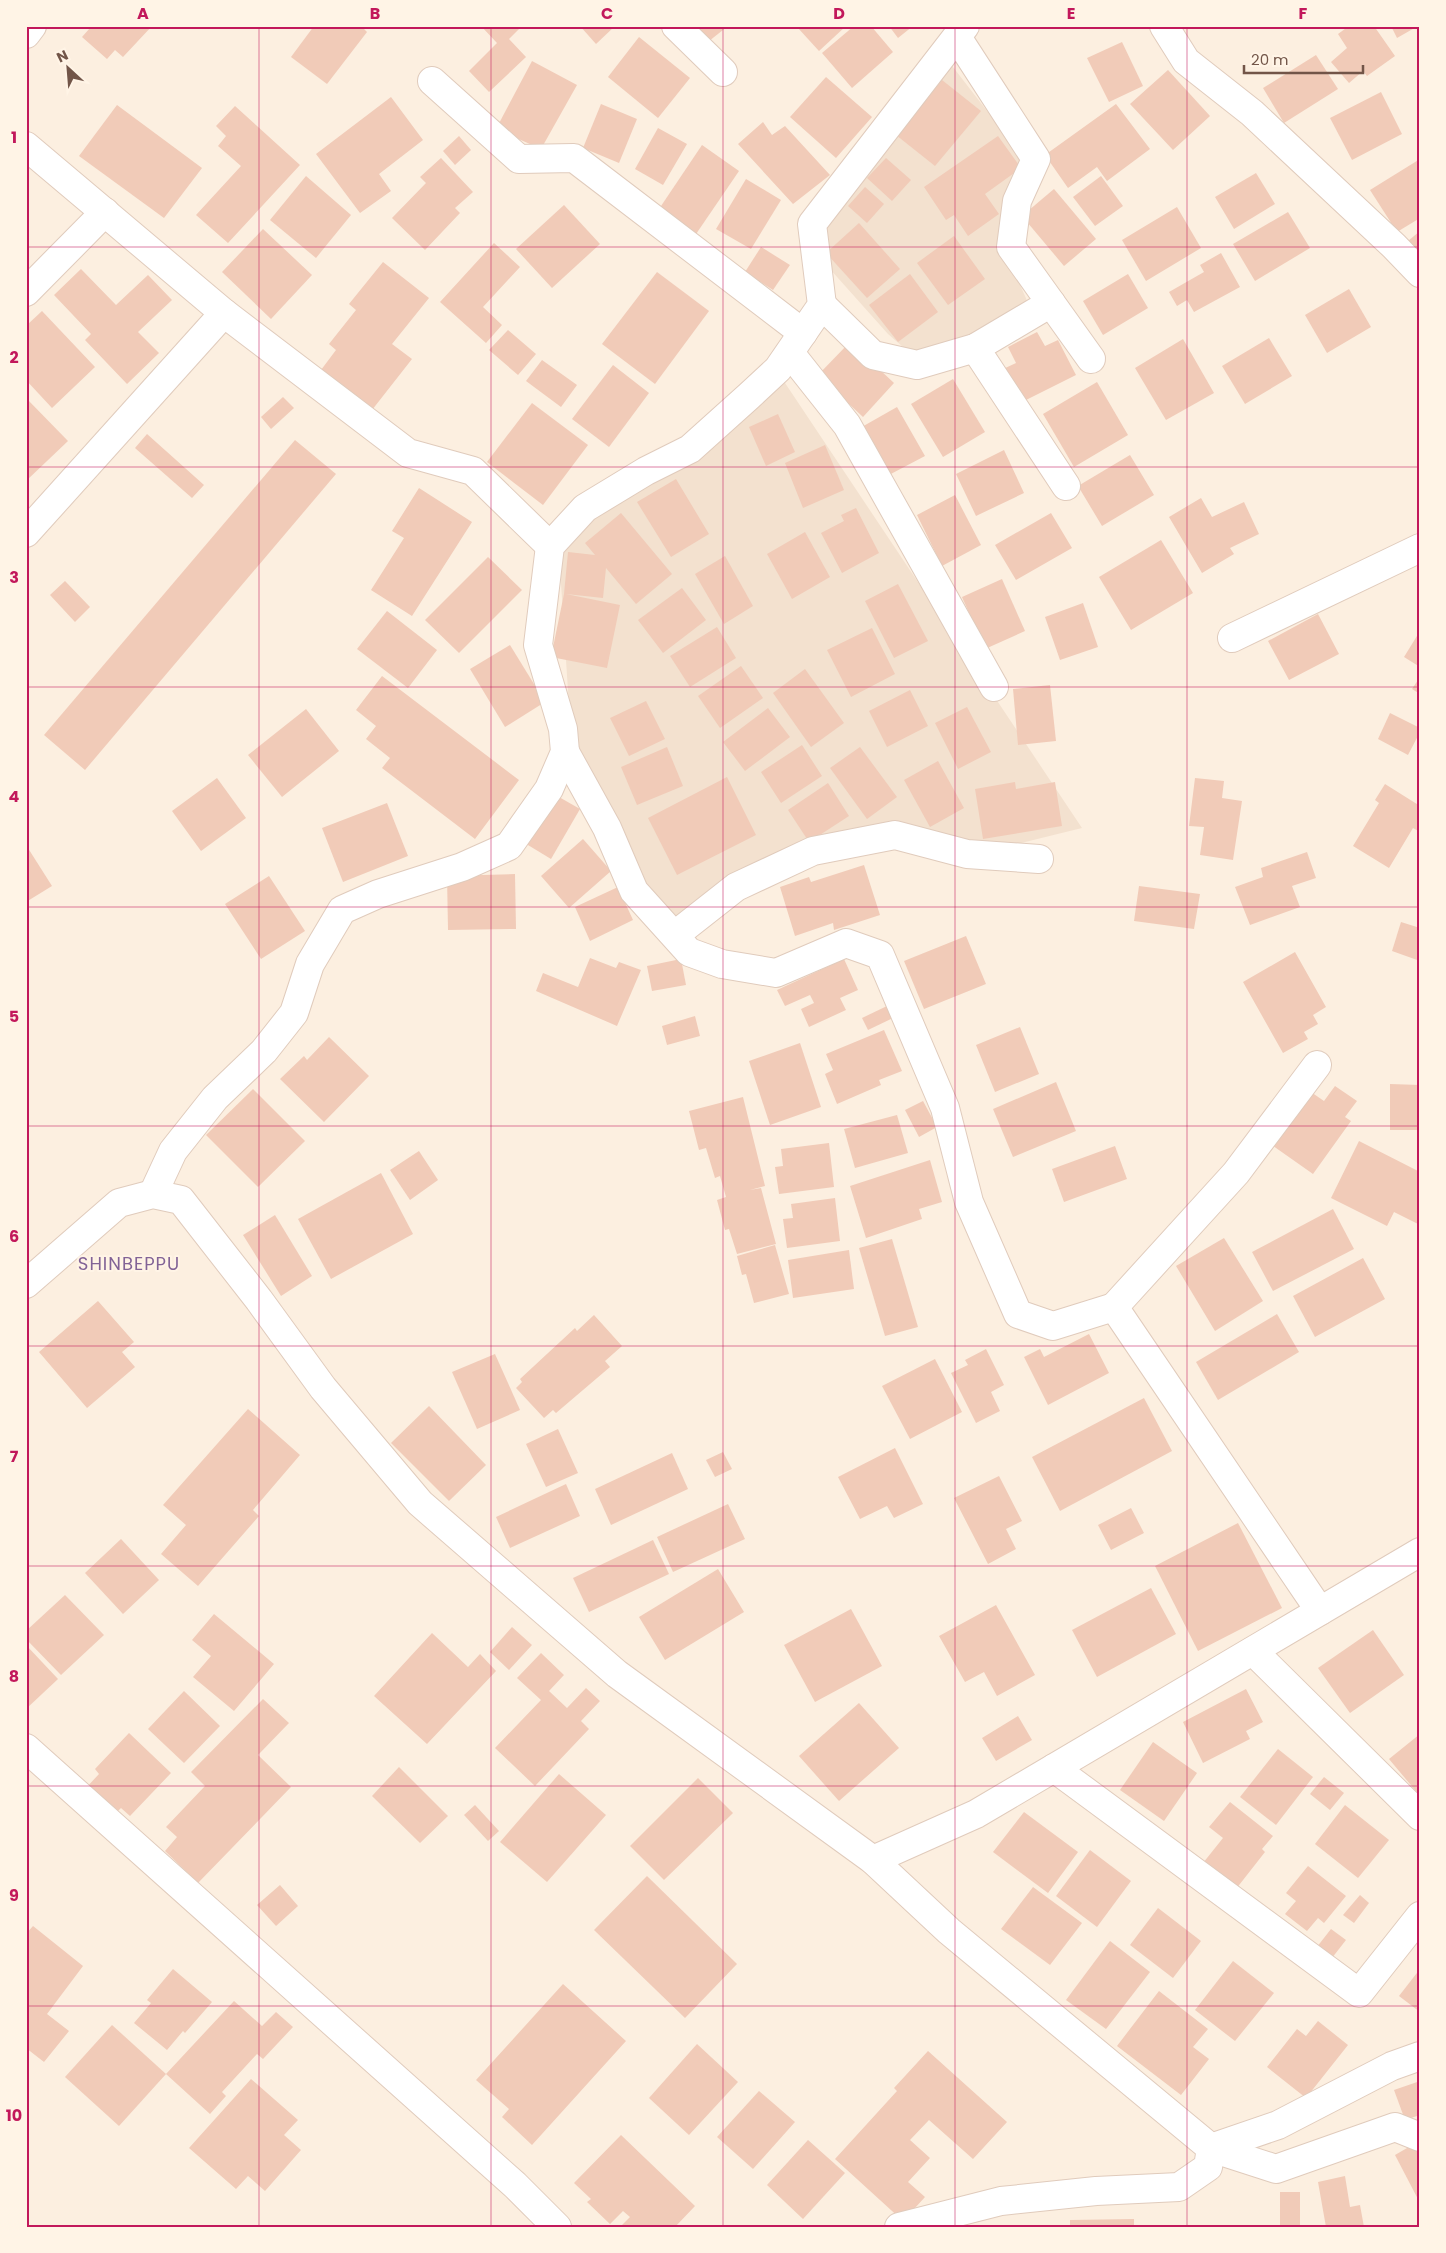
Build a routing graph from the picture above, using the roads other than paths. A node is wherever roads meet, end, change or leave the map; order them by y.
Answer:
1 (32, 26) edge
2 (676, 26) edge
3 (1164, 26) edge
4 (961, 32) edge
5 (26, 34) edge
6 (724, 72) dead end
7 (432, 81) dead end
8 (26, 146) edge
9 (105, 212) junction
10 (1420, 274) edge
11 (26, 292) edge
12 (1051, 303) junction
13 (822, 305) junction
14 (224, 313) junction
15 (796, 343) junction
16 (975, 348) junction
17 (1090, 359) dead end
18 (1066, 486) dead end
19 (26, 533) edge
20 (550, 546) junction
21 (1420, 548) edge
22 (1232, 638) dead end
23 (994, 687) dead end
24 (565, 752) junction
25 (1039, 859) dead end
26 (675, 935) junction
27 (1317, 1066) dead end
28 (153, 1194) junction
29 (26, 1284) edge
30 (1114, 1307) junction
31 (1420, 1552) edge
32 (1320, 1611) junction
33 (1253, 1651) junction
34 (26, 1748) edge
35 (1054, 1768) junction
36 (1420, 1816) edge
37 (873, 1860) junction
38 (1420, 1916) edge
39 (1420, 2056) edge
40 (1420, 2137) edge
41 (1211, 2148) junction
42 (557, 2227) edge
43 (899, 2227) edge

1 - 5 street
2 - 6 street
3 - 10 street
4 - 12 street
4 - 13 street
7 - 15 street
8 - 9 street
9 - 11 street
9 - 14 street
12 - 16 street
12 - 17 street
13 - 15 street
13 - 16 street
14 - 19 street
14 - 20 street
15 - 20 street
15 - 23 street
16 - 18 street
20 - 24 street
21 - 22 street
24 - 26 street
24 - 28 street
25 - 26 street
26 - 30 street
27 - 30 street
28 - 29 street
28 - 37 street
30 - 32 street
31 - 32 street
32 - 33 street
33 - 35 street
33 - 36 street
34 - 42 street
35 - 37 street
35 - 38 street
37 - 41 street
39 - 41 street
40 - 41 street
41 - 43 street

